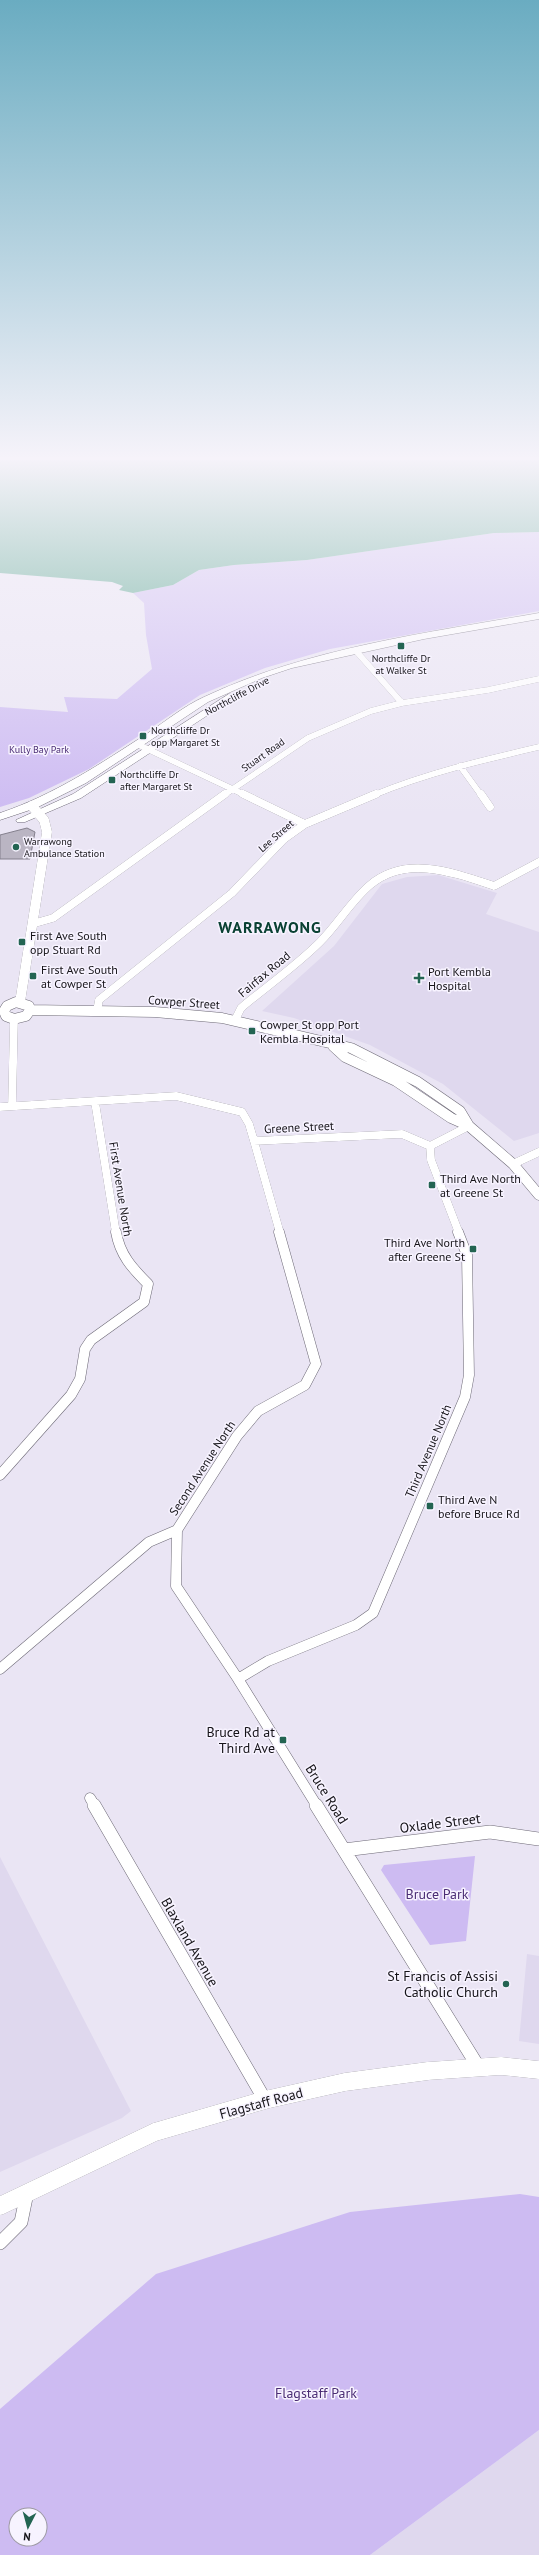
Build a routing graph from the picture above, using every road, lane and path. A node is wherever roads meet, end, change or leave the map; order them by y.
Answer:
1 (539, 616) edge
2 (356, 651) junction
3 (539, 679) edge
4 (402, 703) junction
5 (139, 745) junction
6 (539, 747) edge
7 (149, 750) junction
8 (460, 766) junction
9 (233, 789) junction
10 (490, 807) dead end
11 (36, 810) junction
12 (0, 818) edge
13 (305, 824) junction
14 (0, 827) edge
15 (539, 862) edge
16 (32, 924) junction
17 (20, 1002) junction
18 (4, 1005) edge
19 (30, 1010) junction
20 (97, 1011) junction
21 (7, 1017) edge
22 (235, 1020) junction
23 (332, 1046) junction
24 (364, 1065) junction
25 (392, 1068) junction
26 (413, 1091) junction
27 (95, 1102) junction
28 (12, 1106) junction
29 (0, 1107) edge
30 (469, 1126) junction
31 (254, 1141) junction
32 (430, 1146) junction
33 (539, 1152) edge
34 (513, 1164) junction
35 (539, 1195) edge
36 (0, 1475) edge
37 (177, 1530) junction
38 (0, 1669) edge
39 (238, 1679) junction
40 (90, 1798) dead end
41 (539, 1839) edge
42 (344, 1850) junction
43 (479, 2068) junction
44 (539, 2070) edge
45 (265, 2100) junction
46 (27, 2193) junction
47 (0, 2206) edge
48 (0, 2243) edge

1 - 2 main road, Northcliffe Drive
2 - 4 street
2 - 5 main road, Northcliffe Drive
2 - 7 main road, Northcliffe Drive
3 - 4 street, Stuart Road
4 - 9 street, Stuart Road
5 - 7 street
5 - 11 main road, Northcliffe Drive
6 - 8 street, Lee Street
7 - 9 street
7 - 11 main road, Northcliffe Drive
8 - 10 street
8 - 13 street, Lee Street
9 - 13 street
9 - 16 street, Stuart Road
11 - 12 main road, Northcliffe Drive
11 - 14 main road, Northcliffe Drive
11 - 16 street
13 - 20 street, Lee Street
15 - 22 street, Fairfax Road
16 - 17 street
17 - 18 main road
17 - 19 main road
18 - 21 main road
19 - 20 main road, Cowper Street
19 - 21 main road
20 - 22 main road, Cowper Street
21 - 28 street
22 - 23 main road, Cowper Street
23 - 24 main road, Cowper Street
23 - 25 main road, Cowper Street
24 - 25 main road
24 - 26 main road, Cowper Street
25 - 26 main road
25 - 30 main road, Cowper Street
26 - 30 main road, Cowper Street
27 - 28 street, Greene Street
27 - 31 street, Greene Street
27 - 36 street, First Avenue North
28 - 29 street, Greene Street
30 - 32 street
30 - 34 main road, Cowper Street
31 - 32 street, Greene Street
31 - 37 street, Second Avenue North
32 - 39 street, Third Avenue North
33 - 34 street
34 - 35 main road, Cowper Street
37 - 38 street, Second Avenue North
37 - 39 street, Bruce Road
39 - 42 street, Bruce Road
40 - 45 street, Blaxland Avenue
41 - 42 street, Oxlade Street
42 - 43 street, Bruce Road
43 - 44 main road, Flagstaff Road
43 - 45 main road, Flagstaff Road
45 - 46 main road, Flagstaff Road
46 - 47 main road, Flagstaff Road
46 - 48 street

